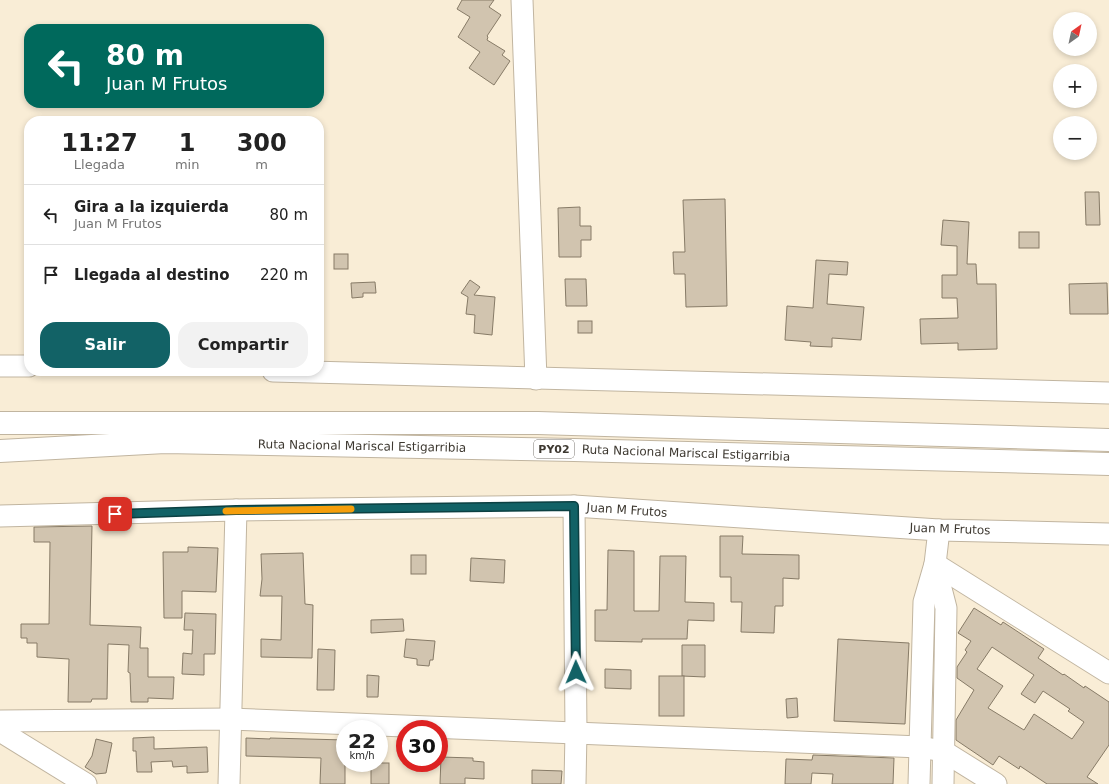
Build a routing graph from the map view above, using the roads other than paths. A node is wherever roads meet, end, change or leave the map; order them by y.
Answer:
1 (522, 0) edge
2 (0, 366) edge
3 (24, 366) edge
4 (324, 373) edge
5 (536, 379) junction
6 (1109, 394) edge
7 (0, 423) edge
8 (1109, 440) edge
9 (0, 452) edge
10 (1109, 464) edge
11 (574, 506) junction
12 (236, 510) junction
13 (0, 516) edge
14 (939, 530) junction
15 (1109, 534) edge
16 (935, 564) junction
17 (1109, 673) edge
18 (230, 719) junction
19 (0, 721) edge
20 (0, 731) edge
21 (576, 732) junction
22 (920, 747) junction
23 (943, 751) junction
24 (86, 784) edge
25 (229, 784) edge
26 (574, 784) edge
27 (919, 784) edge
28 (943, 784) edge
29 (996, 784) edge

1 - 5 street
2 - 3 street
4 - 5 street
5 - 6 street
7 - 8 highway, Ruta Nacional Mariscal Estigarribia / PY02
9 - 10 highway, Ruta Nacional Mariscal Estigarribia / PY02
11 - 12 street, Juan M Frutos
11 - 14 street, Juan M Frutos
11 - 21 street
12 - 13 street, Juan M Frutos
12 - 18 street
14 - 15 street, Juan M Frutos
14 - 16 street
16 - 17 street
16 - 22 street
16 - 23 street
18 - 19 street
18 - 21 street
18 - 25 street
20 - 24 street
21 - 22 street
21 - 26 street
22 - 23 street
22 - 27 street
23 - 28 street
23 - 29 street

